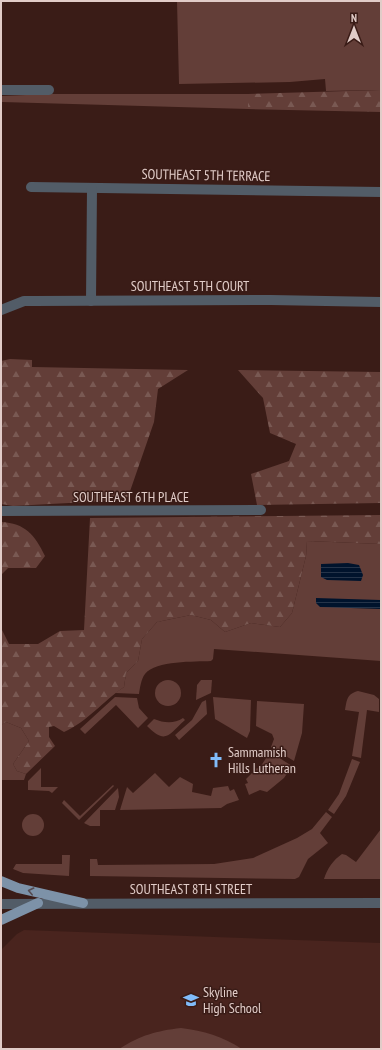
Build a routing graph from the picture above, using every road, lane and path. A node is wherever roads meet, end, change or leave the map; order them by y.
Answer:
1 (1, 90) edge
2 (49, 90) dead end
3 (31, 187) dead end
4 (92, 188) junction
5 (381, 192) edge
6 (91, 300) junction
7 (381, 302) edge
8 (1, 310) edge
9 (261, 510) dead end
10 (1, 511) edge
11 (1, 881) edge
12 (38, 903) junction
13 (83, 903) junction
14 (381, 903) edge
15 (1, 904) edge
16 (1, 920) edge

1 - 2 street
3 - 4 street, SOUTHEAST 5TH TERRACE
4 - 5 street, SOUTHEAST 5TH TERRACE
4 - 6 street
6 - 7 street, SOUTHEAST 5TH COURT
6 - 8 street, SOUTHEAST 5TH COURT
9 - 10 street, SOUTHEAST 6TH PLACE
13 -> 11 main road
12 - 13 street, SOUTHEAST 8TH STREET
12 - 15 street, SOUTHEAST 8TH STREET
12 - 16 main road
13 - 14 street, SOUTHEAST 8TH STREET

